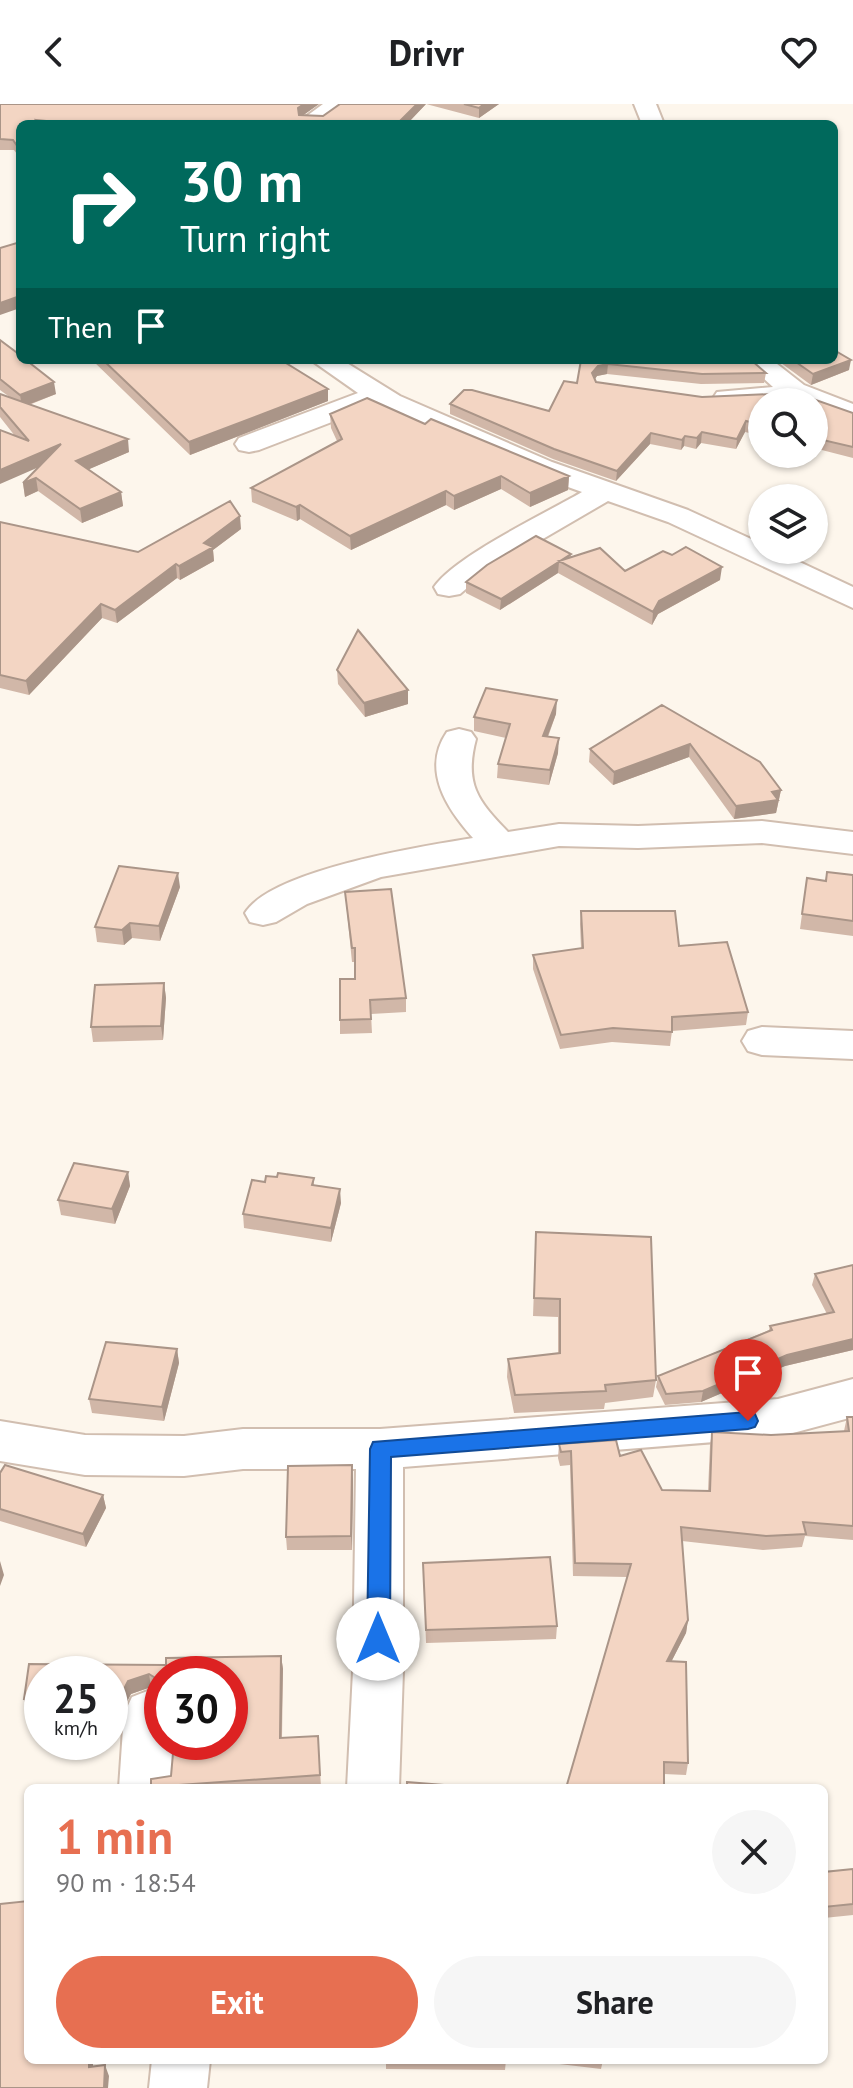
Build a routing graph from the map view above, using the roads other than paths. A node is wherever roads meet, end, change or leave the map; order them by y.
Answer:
1 (339, 104) edge
2 (313, 120) edge
3 (330, 364) edge
4 (761, 364) edge
5 (790, 388) edge
6 (378, 395) junction
7 (696, 396) edge
8 (748, 398) edge
9 (828, 404) edge
10 (853, 413) edge
11 (249, 444) dead end
12 (605, 491) junction
13 (449, 587) dead end
14 (853, 599) edge
15 (459, 739) dead end
16 (853, 843) edge
17 (500, 845) junction
18 (263, 913) dead end
19 (762, 1041) dead end
20 (853, 1045) edge
21 (853, 1398) edge
22 (0, 1441) edge
23 (380, 1449) junction
24 (147, 1760) edge
25 (145, 1784) edge
26 (373, 1784) edge
27 (181, 2064) edge
28 (178, 2088) edge

1 - 2 street
3 - 6 street
4 - 5 street
6 - 11 street
6 - 12 street
7 - 8 street
9 - 10 street
12 - 13 street
12 - 14 street
15 - 17 street
16 - 17 street
17 - 18 street
19 - 20 street
21 - 23 street
22 - 23 street
23 - 26 street
24 - 25 street
27 - 28 street

